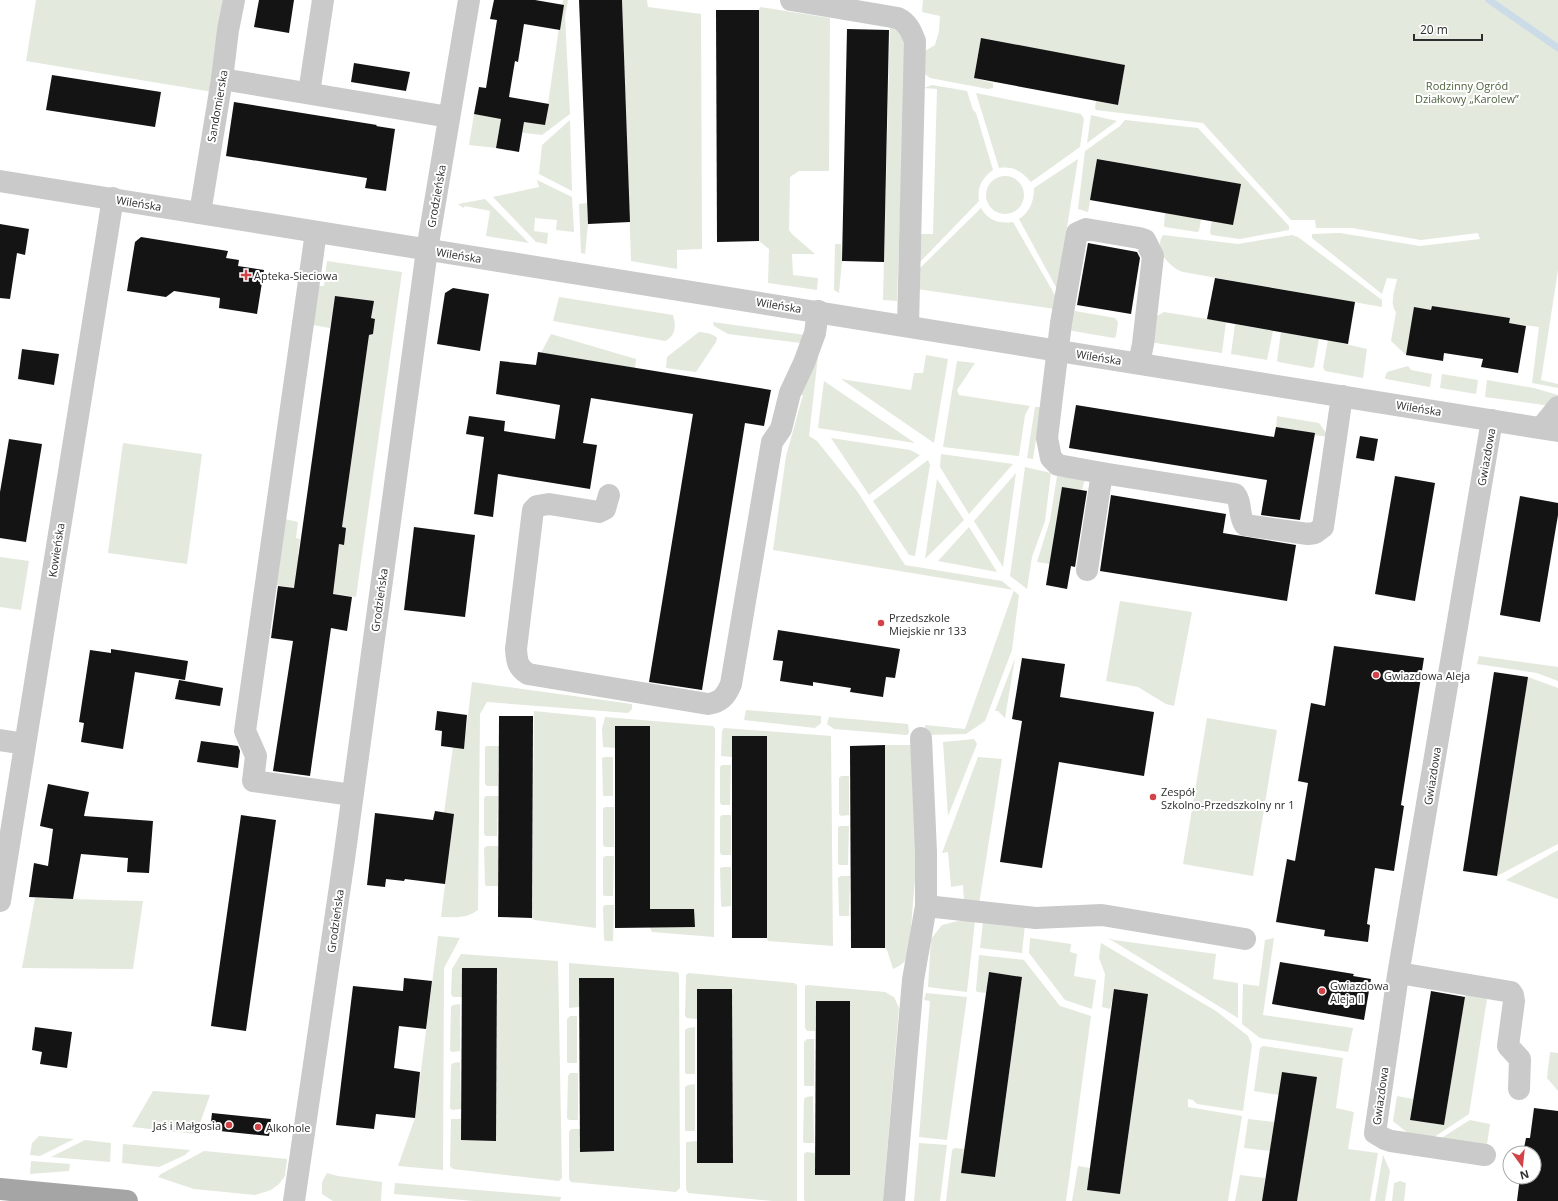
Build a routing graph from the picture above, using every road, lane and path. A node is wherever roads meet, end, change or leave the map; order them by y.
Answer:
1 (234, 0) edge
2 (323, 0) edge
3 (469, 0) edge
4 (791, 0) edge
5 (222, 79) junction
6 (309, 93) junction
7 (449, 117) junction
8 (0, 181) edge
9 (113, 198) junction
10 (200, 213) junction
11 (316, 232) junction
12 (426, 250) junction
13 (818, 312) junction
14 (908, 326) junction
15 (1057, 350) junction
16 (1139, 363) junction
17 (1342, 396) junction
18 (1558, 407) edge
19 (1492, 420) junction
20 (1550, 430) edge
21 (1102, 473) junction
22 (609, 495) dead end
23 (1087, 570) dead end
24 (921, 738) dead end
25 (0, 740) edge
26 (25, 744) junction
27 (352, 795) junction
28 (0, 901) edge
29 (926, 906) junction
30 (1245, 939) dead end
31 (1399, 972) junction
32 (1519, 1088) dead end
33 (1485, 1155) dead end
34 (0, 1188) edge
35 (127, 1201) edge
36 (294, 1201) edge
37 (894, 1201) edge

1 - 5 street, Sandomierska
2 - 6 street
3 - 7 street, Grodzieńska
4 - 14 street
5 - 6 street
5 - 10 street, Sandomierska
6 - 7 street
7 - 12 street, Grodzieńska
8 - 9 street, Wileńska
9 - 10 street, Wileńska
9 - 26 street, Kowieńska
10 - 11 street, Wileńska
11 - 12 street, Wileńska
11 - 27 street
12 - 13 street, Wileńska
12 - 27 street, Grodzieńska
13 - 14 street, Wileńska
13 - 22 street
14 - 15 street, Wileńska
15 - 16 street, Wileńska
15 - 16 street
15 - 21 street
16 - 17 street, Wileńska
17 - 19 street, Wileńska
17 - 21 street
18 - 20 street
19 - 20 street, Wileńska
19 - 31 street, Gwiazdowa
21 - 23 street
24 - 29 street
25 - 26 street
26 - 28 street, Kowieńska
27 - 36 street, Grodzieńska
29 - 30 street
29 - 37 street
31 - 32 street
31 - 33 street, Gwiazdowa
34 - 35 main road

